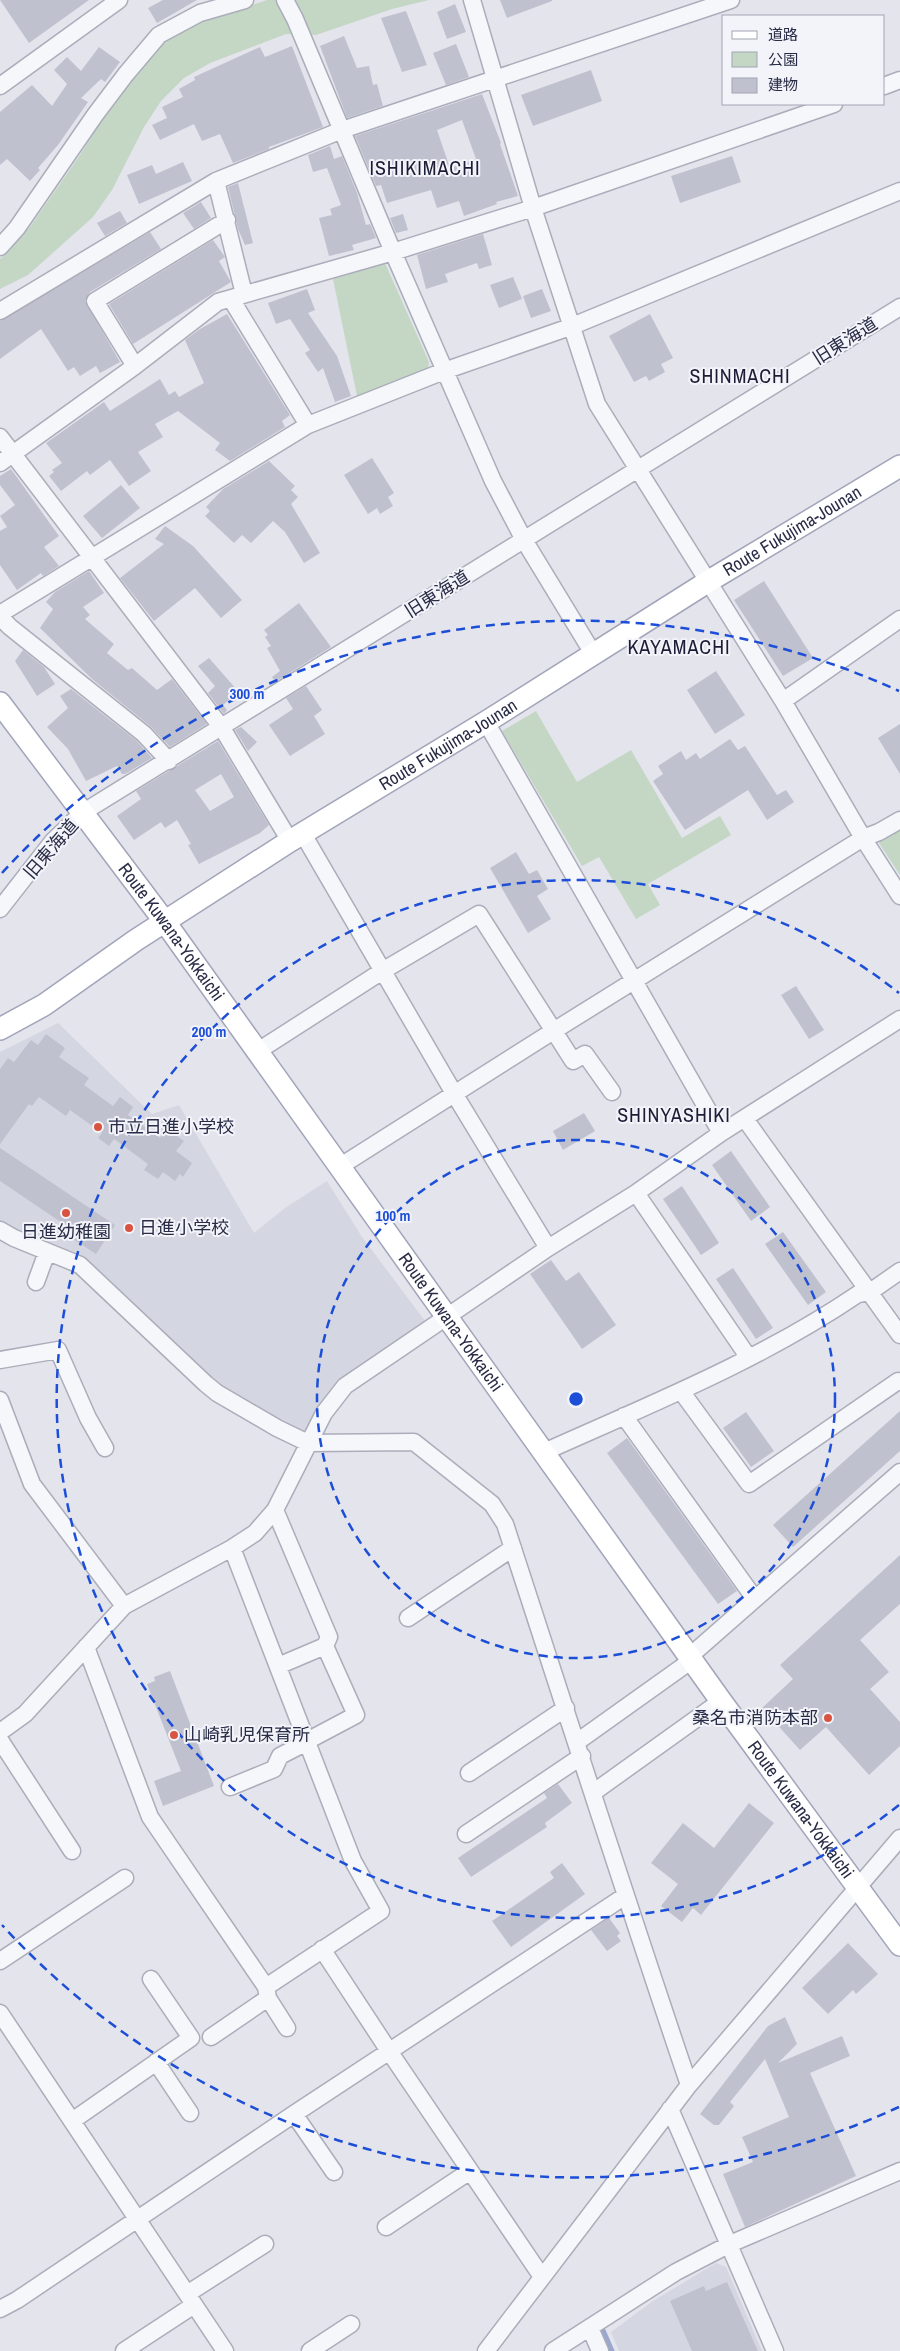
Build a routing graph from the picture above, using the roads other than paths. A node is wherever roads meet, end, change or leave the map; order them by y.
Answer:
1 (119, 0) edge
2 (245, 0) edge
3 (284, 0) edge
4 (472, 0) edge
5 (731, 0) edge
6 (496, 80) junction
7 (900, 80) edge
8 (0, 86) edge
9 (885, 86) edge
10 (831, 105) edge
11 (342, 130) junction
12 (216, 181) junction
13 (900, 191) edge
14 (533, 208) junction
15 (227, 220) junction
16 (1, 243) edge
17 (393, 252) junction
18 (238, 296) junction
19 (900, 307) edge
20 (0, 311) edge
21 (570, 327) junction
22 (135, 366) junction
23 (444, 371) junction
24 (308, 425) junction
25 (0, 437) edge
26 (15, 454) junction
27 (0, 463) edge
28 (900, 466) edge
29 (637, 470) junction
30 (524, 540) junction
31 (93, 557) junction
32 (709, 581) junction
33 (0, 615) edge
34 (900, 619) edge
35 (594, 655) junction
36 (783, 701) junction
37 (0, 703) edge
38 (486, 722) junction
39 (222, 728) junction
40 (169, 761) junction
41 (82, 813) junction
42 (900, 820) edge
43 (297, 837) junction
44 (863, 838) junction
45 (900, 896) edge
46 (0, 909) edge
47 (165, 922) junction
48 (384, 970) junction
49 (634, 982) junction
50 (900, 1019) edge
51 (0, 1029) edge
52 (555, 1030) junction
53 (258, 1051) junction
54 (612, 1092) dead end
55 (455, 1095) junction
56 (745, 1119) junction
57 (721, 1133) junction
58 (340, 1167) junction
59 (636, 1193) junction
60 (0, 1230) edge
61 (548, 1248) junction
62 (47, 1252) junction
63 (900, 1271) edge
64 (36, 1282) dead end
65 (870, 1292) junction
66 (446, 1317) junction
67 (900, 1335) edge
68 (749, 1358) junction
69 (0, 1360) edge
70 (899, 1378) edge
71 (681, 1391) junction
72 (0, 1400) edge
73 (624, 1416) junction
74 (308, 1443) junction
75 (105, 1448) dead end
76 (544, 1452) junction
77 (900, 1472) edge
78 (275, 1510) junction
79 (232, 1548) junction
80 (513, 1548) junction
81 (755, 1599) junction
82 (124, 1606) junction
83 (408, 1618) dead end
84 (326, 1646) junction
85 (86, 1647) junction
86 (691, 1658) junction
87 (278, 1666) junction
88 (721, 1701) junction
89 (566, 1708) junction
90 (0, 1732) edge
91 (0, 1740) edge
92 (307, 1742) junction
93 (580, 1749) junction
94 (469, 1773) dead end
95 (230, 1788) dead end
96 (594, 1792) junction
97 (466, 1834) dead end
98 (900, 1838) edge
99 (72, 1851) dead end
100 (125, 1878) dead end
101 (858, 1887) junction
102 (625, 1896) junction
103 (900, 1945) edge
104 (322, 1949) junction
105 (0, 1961) edge
106 (151, 1979) dead end
107 (267, 1992) junction
108 (0, 2013) edge
109 (287, 2028) dead end
110 (211, 2036) dead end
111 (389, 2051) junction
112 (156, 2062) junction
113 (689, 2086) junction
114 (670, 2109) junction
115 (190, 2112) dead end
116 (294, 2114) junction
117 (72, 2121) junction
118 (470, 2171) junction
119 (900, 2171) edge
120 (334, 2172) dead end
121 (138, 2220) junction
122 (386, 2227) dead end
123 (265, 2244) dead end
124 (730, 2244) junction
125 (542, 2277) junction
126 (191, 2299) junction
127 (0, 2310) edge
128 (351, 2324) dead end
129 (590, 2328) junction
130 (124, 2351) edge
131 (225, 2351) edge
132 (310, 2351) edge
133 (486, 2351) edge
134 (553, 2351) edge
135 (600, 2351) edge
136 (775, 2351) edge

1 - 8 street
2 - 16 street
3 - 11 street
4 - 6 street
5 - 6 street
6 - 11 street
6 - 14 street
7 - 9 street
10 - 14 street
11 - 12 street
11 - 17 street
12 - 15 street
12 - 20 street
13 - 21 street
14 - 17 street
14 - 21 street
15 - 18 street
15 - 22 street
17 - 18 street
17 - 23 street
18 - 22 street
18 - 24 street
19 - 29 street, 旧東海道
21 - 23 street
21 - 29 street
22 - 26 street
23 - 24 street
23 - 30 street
24 - 31 street
25 - 26 street
26 - 27 street
26 - 31 street
28 - 32 main road, Route Fukujima-Jounan
29 - 30 street, 旧東海道
29 - 32 street
30 - 35 street
30 - 39 street, 旧東海道
31 - 33 street
31 - 39 street
32 - 35 main road, Route Fukujima-Jounan
32 - 36 street
33 - 40 street
34 - 36 street
35 - 38 main road, Route Fukujima-Jounan
36 - 44 street
37 - 41 main road, Route Kuwana-Yokkaichi
38 - 43 main road, Route Fukujima-Jounan
38 - 49 street
39 - 40 street, 旧東海道
39 - 43 street
40 - 41 street, 旧東海道
41 - 46 street, 旧東海道
41 - 47 main road, Route Kuwana-Yokkaichi
42 - 44 street
43 - 47 main road, Route Fukujima-Jounan
43 - 48 street
44 - 45 street
44 - 49 street
47 - 51 main road, Route Fukujima-Jounan
47 - 53 main road, Route Kuwana-Yokkaichi
48 - 52 street
48 - 53 street
48 - 55 street
49 - 52 street
49 - 57 street
50 - 56 street
52 - 54 street
52 - 55 street
53 - 58 main road, Route Kuwana-Yokkaichi
55 - 58 street
55 - 61 street
56 - 57 street
56 - 65 street
57 - 59 street
58 - 66 main road, Route Kuwana-Yokkaichi
59 - 61 street
59 - 68 street
60 - 62 street
61 - 66 street
62 - 64 street
62 - 74 street
63 - 65 street
65 - 67 street
65 - 68 street
66 - 74 street
66 - 76 main road, Route Kuwana-Yokkaichi
68 - 71 street
69 - 75 street
70 - 71 street
71 - 73 street
72 - 82 street
73 - 76 street
73 - 81 street
74 - 78 street
74 - 80 street
76 - 86 main road, Route Kuwana-Yokkaichi
77 - 81 street
78 - 79 street
78 - 84 street
79 - 82 street
79 - 87 street
80 - 83 street
80 - 89 street
81 - 86 street
82 - 85 street
84 - 87 street
84 - 92 street
85 - 90 street
85 - 107 street
86 - 88 main road, Route Kuwana-Yokkaichi
86 - 93 street
87 - 92 street
88 - 96 street
88 - 101 main road, Route Kuwana-Yokkaichi
89 - 93 street
89 - 94 street
91 - 99 street
92 - 95 street
92 - 104 street
93 - 96 street
93 - 97 street
96 - 102 street
98 - 101 street
100 - 105 street
101 - 103 main road, Route Kuwana-Yokkaichi
101 - 113 street
102 - 111 street
102 - 113 street
104 - 107 street
104 - 111 street
106 - 112 street
107 - 109 street
107 - 110 street
108 - 117 street
111 - 116 street
111 - 118 street
112 - 115 street
112 - 117 street
113 - 114 street
114 - 124 street
114 - 125 street
116 - 120 street
116 - 121 street
117 - 121 street
118 - 122 street
118 - 125 street
119 - 124 street
121 - 126 street
121 - 127 street
123 - 126 street
124 - 129 street
124 - 136 street
125 - 133 street
126 - 130 street
126 - 131 street
128 - 132 street
129 - 134 street
129 - 135 street

